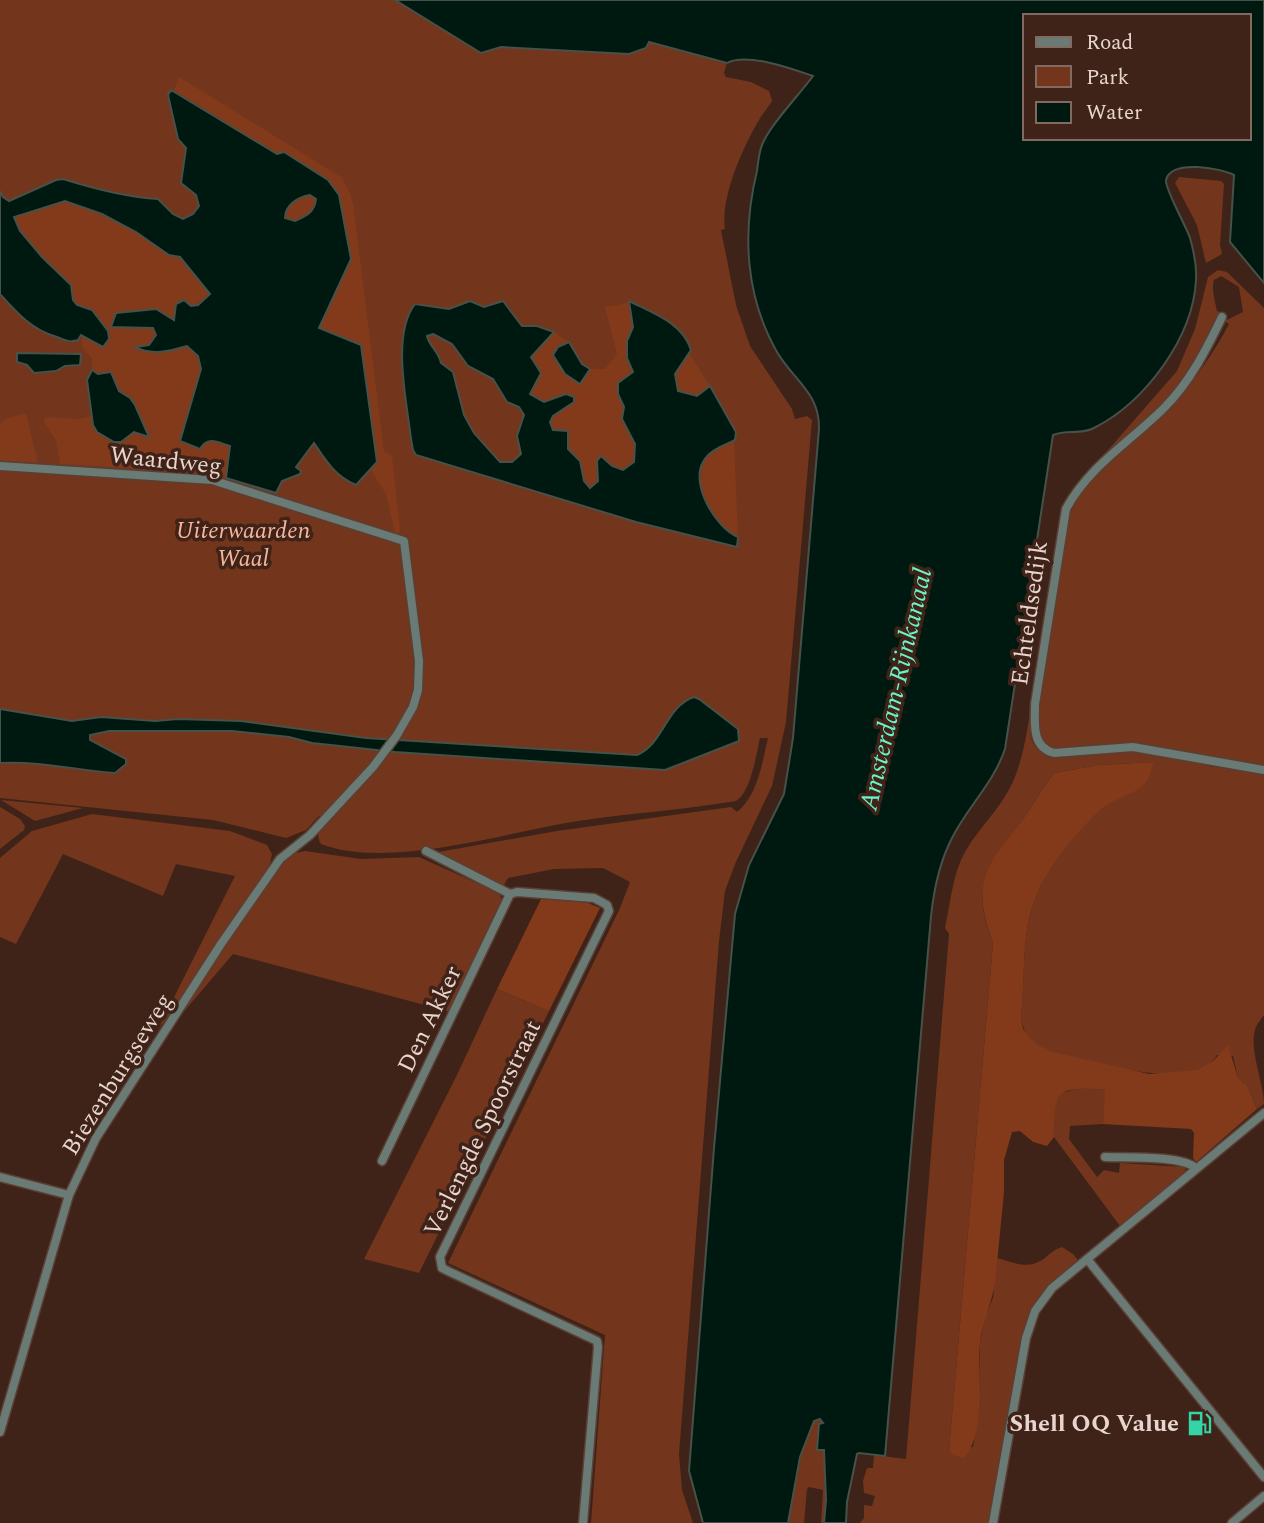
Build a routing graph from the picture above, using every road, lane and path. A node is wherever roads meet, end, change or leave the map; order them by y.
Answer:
1 (1222, 317) dead end
2 (0, 466) edge
3 (404, 541) joint
4 (1264, 770) edge
5 (426, 851) dead end
6 (510, 894) junction
7 (1264, 1113) edge
8 (1105, 1157) dead end
9 (382, 1161) dead end
10 (1196, 1168) junction
11 (0, 1177) edge
12 (69, 1195) junction
13 (1087, 1259) junction
14 (0, 1432) edge
15 (1264, 1477) edge
16 (1264, 1496) edge
17 (583, 1523) edge
18 (993, 1523) edge
19 (1232, 1523) edge

1 - 4 street, Echteldsedijk
2 - 3 street, Waardweg
3 - 12 street, Biezenburgseweg
5 - 6 street
6 - 9 street, Den Akker
6 - 17 street, Verlengde Spoorstraat
7 - 10 street
8 - 10 street
10 - 13 street
11 - 12 street
12 - 14 street, Biezenburgseweg
13 - 15 street
13 - 18 street
16 - 19 street

